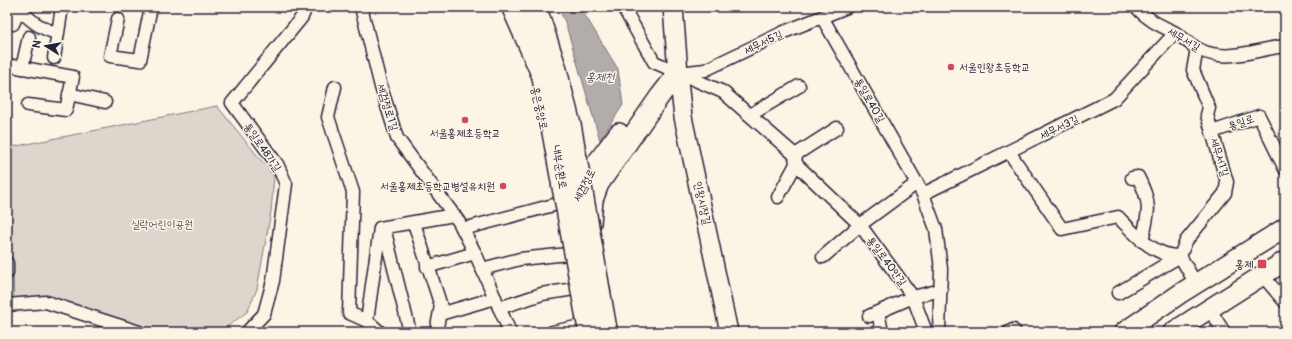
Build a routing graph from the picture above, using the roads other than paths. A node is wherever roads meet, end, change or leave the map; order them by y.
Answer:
1 (62, 7) edge
2 (151, 7) edge
3 (306, 7) edge
4 (361, 7) edge
5 (508, 7) edge
6 (513, 7) edge
7 (526, 7) edge
8 (535, 7) edge
9 (623, 7) edge
10 (672, 7) edge
11 (847, 7) edge
12 (1136, 7) edge
13 (20, 8) edge
14 (822, 17) junction
15 (118, 19) dead end
16 (7, 22) edge
17 (57, 33) junction
18 (1175, 33) junction
19 (29, 37) dead end
20 (1285, 46) edge
21 (1200, 50) junction
22 (54, 58) dead end
23 (7, 65) edge
24 (22, 68) junction
25 (678, 73) junction
26 (799, 86) dead end
27 (335, 87) dead end
28 (69, 94) junction
29 (105, 102) dead end
30 (28, 105) dead end
31 (750, 114) junction
32 (837, 128) dead end
33 (1212, 132) junction
34 (1009, 152) junction
35 (796, 159) junction
36 (1285, 168) edge
37 (595, 177) junction
38 (1132, 178) dead end
39 (917, 183) junction
40 (580, 191) junction
41 (923, 194) junction
42 (778, 197) dead end
43 (561, 203) junction
44 (454, 215) junction
45 (414, 223) junction
46 (860, 225) junction
47 (382, 228) junction
48 (1285, 228) edge
49 (463, 230) junction
50 (1142, 241) junction
51 (567, 245) junction
52 (475, 253) junction
53 (1180, 256) junction
54 (823, 257) dead end
55 (1285, 261) edge
56 (7, 263) edge
57 (427, 267) junction
58 (482, 269) junction
59 (7, 273) edge
60 (1263, 276) junction
61 (1196, 284) junction
62 (574, 289) junction
63 (942, 290) junction
64 (1118, 293) dead end
65 (914, 297) junction
66 (1285, 302) edge
67 (497, 303) junction
68 (7, 305) edge
69 (1210, 310) junction
70 (440, 314) junction
71 (367, 321) junction
72 (584, 330) edge
73 (139, 332) edge
74 (247, 332) edge
75 (380, 332) edge
76 (410, 332) edge
77 (436, 332) edge
78 (510, 332) edge
79 (552, 332) edge
80 (606, 332) edge
81 (611, 332) edge
82 (729, 332) edge
83 (882, 332) edge
84 (926, 332) edge
85 (939, 332) edge
86 (1009, 332) edge
87 (1015, 332) edge
88 (1124, 332) edge
89 (1173, 332) edge
90 (1224, 332) edge

1 - 17 street
2 - 15 street
3 - 74 street, 통일로48가길
4 - 44 street, 세검정로1길
5 - 43 street, 홍은중앙로
6 - 72 highway, 내부순환로, bridge
7 - 40 street, 홍은중앙로
8 - 80 highway, 내부순환로, bridge
9 - 25 street, 통일로40안길
10 - 25 main road
11 - 14 street, 세무서5길
12 - 18 street, 세무서길
13 - 16 street
13 - 17 street
14 - 25 street, 세무서5길
14 - 39 street, 통일로40길
17 - 22 street
18 - 21 street, 세무서길
18 - 34 street, 세무서3길
19 - 24 street
20 - 21 street, 세무서길
21 - 33 street, 세무서1길
23 - 24 street
24 - 28 street
25 - 31 street, 통일로40안길
25 - 37 main road, 세검정로
25 - 82 street, 인왕시장길
26 - 31 street
27 - 71 street
28 - 29 street
28 - 30 street
31 - 35 street, 통일로40안길
32 - 35 street
33 - 36 street, 통일로
33 - 53 street, 세무서1길
34 - 41 street, 세무서3길
34 - 50 street
35 - 42 street
35 - 46 street, 통일로40안길
37 - 40 main road, 세검정로
37 - 81 main road, 세검정로
38 - 50 street
39 - 41 street, 통일로40길
39 - 46 street
40 - 51 main road, 세검정로
41 - 63 street, 통일로40길
43 - 49 street
43 - 51 street, 홍은중앙로
44 - 45 street
44 - 49 street, 세검정로1길
45 - 47 street
45 - 57 street
46 - 54 street, 통일로40안길
46 - 65 street, 통일로40안길
47 - 71 street
47 - 76 street
48 - 61 main road
49 - 52 street, 세검정로1길
50 - 53 street
51 - 58 street
51 - 62 main road, 세검정로
52 - 57 street
52 - 58 street, 세검정로1길
53 - 61 street
53 - 64 street
55 - 60 main road
56 - 59 street
57 - 70 street
58 - 67 street, 세검정로1길
60 - 66 street
60 - 69 main road
61 - 88 main road
62 - 67 street
62 - 72 main road, 세검정로
63 - 65 street, 통일로40안길
63 - 85 street, 통일로40길
65 - 83 street, 통일로40안길
65 - 84 street
67 - 70 street
67 - 78 street, 세검정로1길
68 - 73 street
69 - 89 main road
69 - 90 street
70 - 77 street
71 - 75 street
72 - 79 street
86 - 87 street

